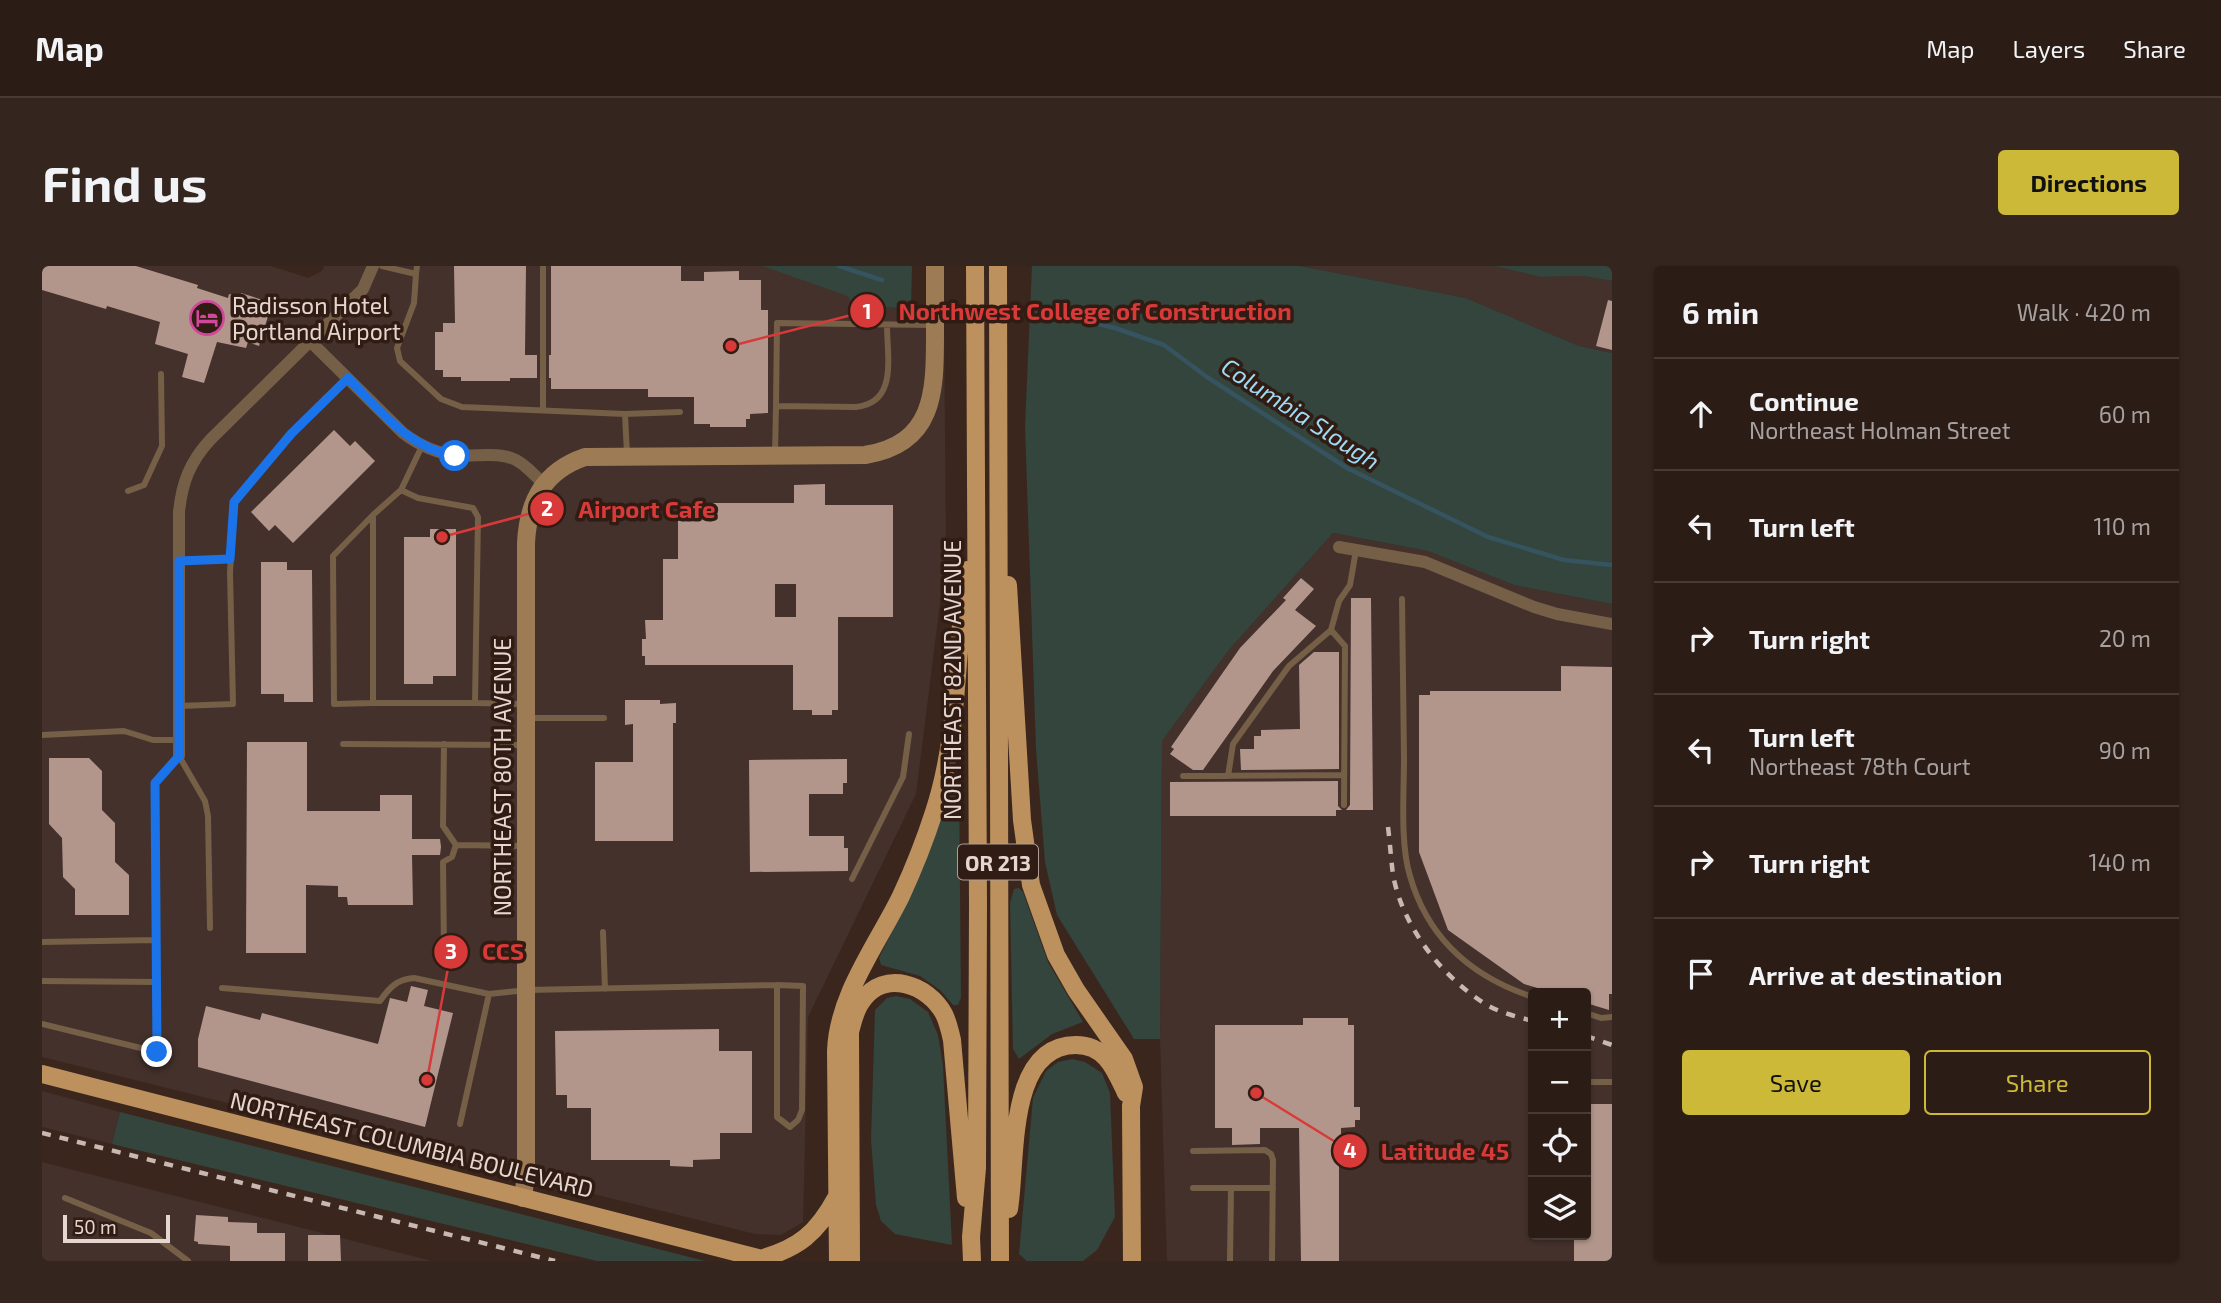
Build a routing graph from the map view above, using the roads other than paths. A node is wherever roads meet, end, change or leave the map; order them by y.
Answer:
1 (373, 266) edge
2 (383, 266) edge
3 (417, 266) edge
4 (543, 266) edge
5 (935, 266) edge
6 (975, 266) edge
7 (998, 266) edge
8 (416, 274) junction
9 (887, 325) junction
10 (935, 325) junction
11 (310, 341) junction
12 (160, 374) dead end
13 (348, 378) junction
14 (776, 406) junction
15 (543, 410) junction
16 (680, 412) dead end
17 (625, 414) junction
18 (422, 446) junction
19 (627, 456) junction
20 (775, 456) junction
21 (544, 485) junction
22 (401, 489) junction
23 (128, 491) dead end
24 (998, 491) junction
25 (976, 511) junction
26 (373, 515) junction
27 (1339, 547) dead end
28 (1356, 550) junction
29 (230, 559) junction
30 (179, 561) junction
31 (1402, 599) dead end
32 (1612, 624) edge
33 (1331, 631) junction
34 (373, 703) junction
35 (475, 703) junction
36 (179, 706) junction
37 (527, 711) junction
38 (604, 718) dead end
39 (909, 734) dead end
40 (42, 735) edge
41 (179, 740) junction
42 (343, 744) dead end
43 (444, 744) junction
44 (527, 745) junction
45 (179, 756) junction
46 (1344, 775) junction
47 (1183, 776) dead end
48 (1227, 776) junction
49 (1344, 804) dead end
50 (456, 845) junction
51 (526, 846) junction
52 (852, 878) dead end
53 (210, 928) dead end
54 (603, 932) dead end
55 (156, 940) junction
56 (42, 942) edge
57 (444, 954) dead end
58 (42, 981) edge
59 (157, 982) junction
60 (777, 985) junction
61 (222, 988) dead end
62 (605, 989) junction
63 (527, 990) junction
64 (489, 994) junction
65 (1528, 995) edge
66 (1591, 1015) edge
67 (1612, 1017) edge
68 (42, 1024) edge
69 (42, 1074) edge
70 (1591, 1082) edge
71 (1612, 1082) edge
72 (1131, 1106) junction
73 (460, 1124) dead end
74 (1193, 1151) dead end
75 (1193, 1188) dead end
76 (1231, 1188) junction
77 (1273, 1188) junction
78 (838, 1196) junction
79 (65, 1198) dead end
80 (523, 1198) junction
81 (971, 1237) junction
82 (765, 1260) edge
83 (188, 1261) edge
84 (838, 1261) edge
85 (851, 1261) edge
86 (972, 1261) edge
87 (1000, 1261) edge
88 (1132, 1261) edge
89 (1230, 1261) edge
90 (1272, 1261) edge

1 - 11 street
2 - 8 lane
3 - 8 lane
4 - 15 lane
5 - 10 street
6 - 25 main road, NORTHEAST 82ND AVENUE / OR 213
7 - 24 main road, NORTHEAST 82ND AVENUE / OR 213
8 - 15 lane
9 - 10 lane
9 - 14 lane
9 - 14 lane
10 - 20 street
11 - 13 street
11 - 30 street
12 - 23 lane
13 - 18 street
13 - 29 lane
14 - 20 lane
15 - 17 lane
16 - 17 lane
17 - 19 lane
18 - 21 street
18 - 22 lane
19 - 20 street
19 - 21 street
21 - 37 street, NORTHEAST 80TH AVENUE
22 - 26 lane
22 - 35 lane
24 - 72 main road
24 - 87 main road, NORTHEAST 82ND AVENUE / OR 213
25 - 78 main road
25 - 81 main road, NORTHEAST 82ND AVENUE / OR 213
26 - 34 lane
26 - 34 lane
27 - 28 street
28 - 32 street
28 - 33 lane
29 - 30 lane
29 - 36 lane
30 - 36 street
31 - 65 lane
33 - 46 lane
33 - 48 lane
34 - 35 lane
35 - 37 lane
36 - 41 street
37 - 38 lane
37 - 44 street, NORTHEAST 80TH AVENUE
39 - 52 lane
40 - 41 lane
41 - 45 street
42 - 43 lane
43 - 44 lane
43 - 50 lane
44 - 51 street, NORTHEAST 80TH AVENUE
45 - 53 lane
45 - 55 lane
46 - 48 lane
46 - 49 lane
47 - 48 lane
50 - 51 lane
50 - 57 lane
51 - 63 street, NORTHEAST 80TH AVENUE
54 - 62 lane
55 - 56 lane
55 - 59 lane
58 - 59 lane
59 - 68 lane
60 - 60 lane
60 - 62 lane
61 - 64 lane
62 - 63 lane
63 - 64 lane
63 - 80 street, NORTHEAST 80TH AVENUE
64 - 73 lane
66 - 67 lane
69 - 80 main road, NORTHEAST COLUMBIA BOULEVARD
70 - 71 lane
72 - 87 main road
72 - 88 main road
74 - 77 lane
75 - 76 lane
76 - 77 lane
76 - 89 lane
77 - 90 lane
78 - 82 main road
78 - 84 main road
79 - 83 lane
80 - 82 main road, NORTHEAST COLUMBIA BOULEVARD
81 - 85 main road
81 - 86 main road, NORTHEAST 82ND AVENUE / OR 213

